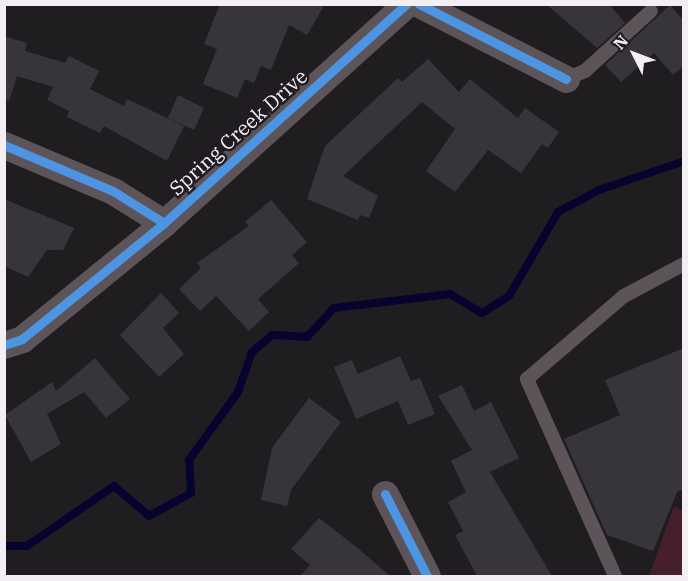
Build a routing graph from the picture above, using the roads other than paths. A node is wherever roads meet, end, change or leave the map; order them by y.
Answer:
1 (406, 4) edge
2 (419, 4) edge
3 (651, 11) dead end
4 (566, 79) joint
5 (4, 145) edge
6 (164, 223) junction
7 (684, 264) edge
8 (4, 345) edge
9 (385, 494) dead end
10 (427, 576) edge
11 (615, 576) edge

1 - 6 street, Spring Creek Drive
2 - 4 street
3 - 4 lane
5 - 6 street
6 - 8 street, Spring Creek Drive
7 - 11 lane
9 - 10 street

